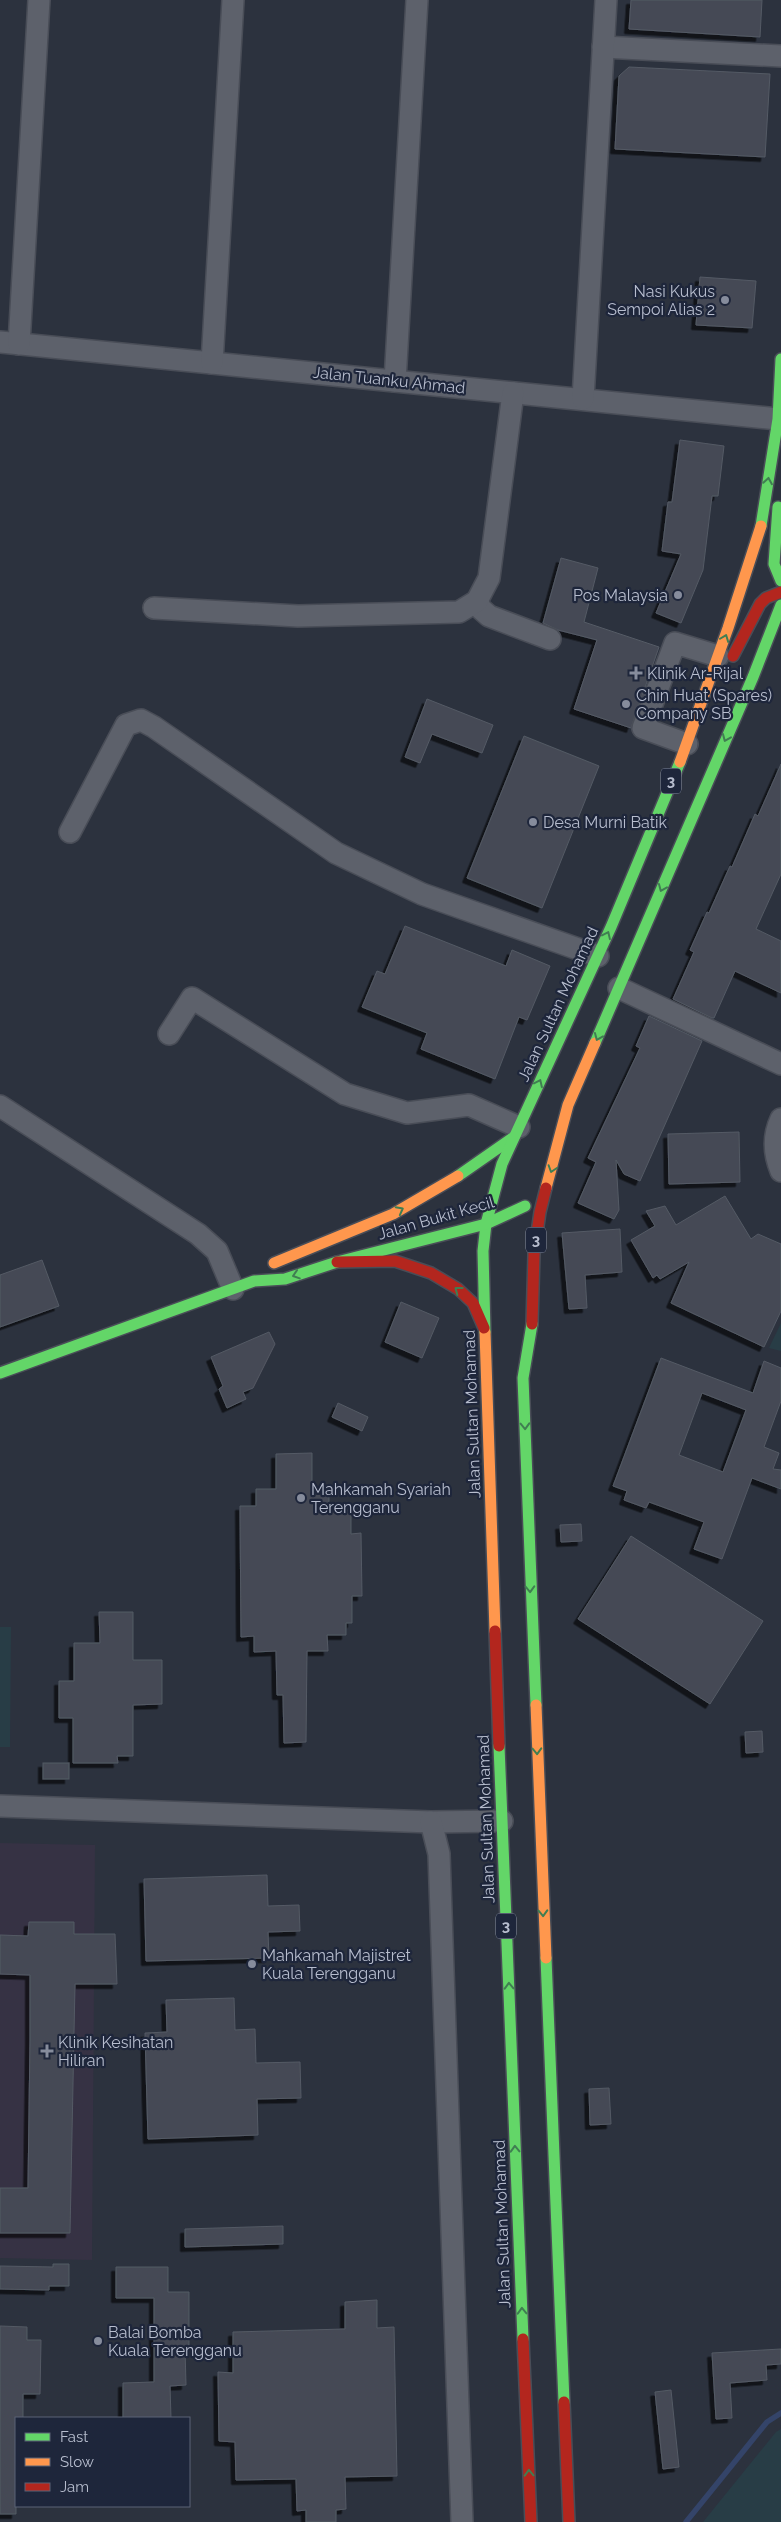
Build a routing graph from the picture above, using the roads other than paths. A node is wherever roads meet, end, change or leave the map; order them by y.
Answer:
1 (39, 0) edge
2 (233, 0) edge
3 (417, 0) edge
4 (606, 0) edge
5 (603, 47) junction
6 (781, 56) edge
7 (10, 343) edge
8 (781, 359) edge
9 (212, 363) junction
10 (394, 381) junction
11 (513, 393) junction
12 (583, 399) junction
13 (778, 419) junction
14 (781, 581) edge
15 (781, 592) edge
16 (477, 601) junction
17 (781, 605) edge
18 (154, 608) dead end
19 (550, 639) dead end
20 (775, 652) dead end
21 (723, 665) junction
22 (753, 678) junction
23 (687, 744) junction
24 (70, 832) dead end
25 (598, 956) junction
26 (618, 988) junction
27 (169, 1034) dead end
28 (781, 1064) edge
29 (568, 1105) junction
30 (0, 1106) edge
31 (781, 1119) edge
32 (517, 1132) junction
33 (781, 1171) edge
34 (536, 1181) dead end
35 (526, 1202) junction
36 (486, 1206) junction
37 (521, 1222) dead end
38 (486, 1224) junction
39 (368, 1237) dead end
40 (274, 1262) junction
41 (337, 1262) junction
42 (254, 1281) junction
43 (233, 1289) junction
44 (520, 1320) dead end
45 (485, 1329) junction
46 (0, 1372) edge
47 (523, 1378) junction
48 (0, 1806) edge
49 (502, 1820) junction
50 (431, 1822) junction
51 (462, 2522) edge
52 (531, 2522) edge
53 (569, 2522) edge

1 - 7 street
2 - 9 street
3 - 10 street
4 - 5 street
5 - 6 street
5 - 12 street
7 - 9 street, Jalan Tuanku Ahmad
8 - 13 main road, Jalan Sultan Mohamad / 3
9 - 10 street, Jalan Tuanku Ahmad
10 - 11 street, Jalan Tuanku Ahmad
11 - 12 street, Jalan Tuanku Ahmad
11 - 16 street
12 - 13 street, Jalan Tuanku Ahmad
13 - 14 main road
21 -> 13 main road, Jalan Sultan Mohamad / 3
15 - 21 main road
16 - 18 street
16 - 19 street
17 - 22 main road, 3
20 - 22 main road
21 - 23 main road
21 - 23 main road, Jalan Sultan Mohamad / 3
21 - 23 street
22 -> 26 main road, 3
25 -> 23 main road, Jalan Sultan Mohamad / 3
24 - 25 street
32 -> 25 main road, Jalan Sultan Mohamad / 3
26 - 28 street
26 -> 29 main road, 3
27 - 32 street
29 - 34 main road, 3
29 -> 47 main road, 3
30 - 43 street
31 - 33 street
32 - 36 main road, Jalan Sultan Mohamad / 3
40 -> 32 main road
35 - 36 main road, Jalan Bukit Kecil
35 - 37 main road, 3
35 - 38 main road, Jalan Bukit Kecil
36 - 38 main road, Jalan Sultan Mohamad / 3
38 - 41 main road, Jalan Bukit Kecil
38 - 45 main road, Jalan Sultan Mohamad / 3
39 - 40 main road, Jalan Bukit Kecil
40 - 42 main road, Jalan Bukit Kecil
41 -> 42 main road, Jalan Bukit Kecil
45 -> 41 main road
42 - 43 main road, Jalan Bukit Kecil
43 - 46 main road, Jalan Bukit Kecil
44 - 47 main road, 3
45 - 49 main road, Jalan Sultan Mohamad / 3
47 -> 53 main road, 3
48 - 50 street
49 - 50 street
52 -> 49 main road, Jalan Sultan Mohamad / 3
50 - 51 street

